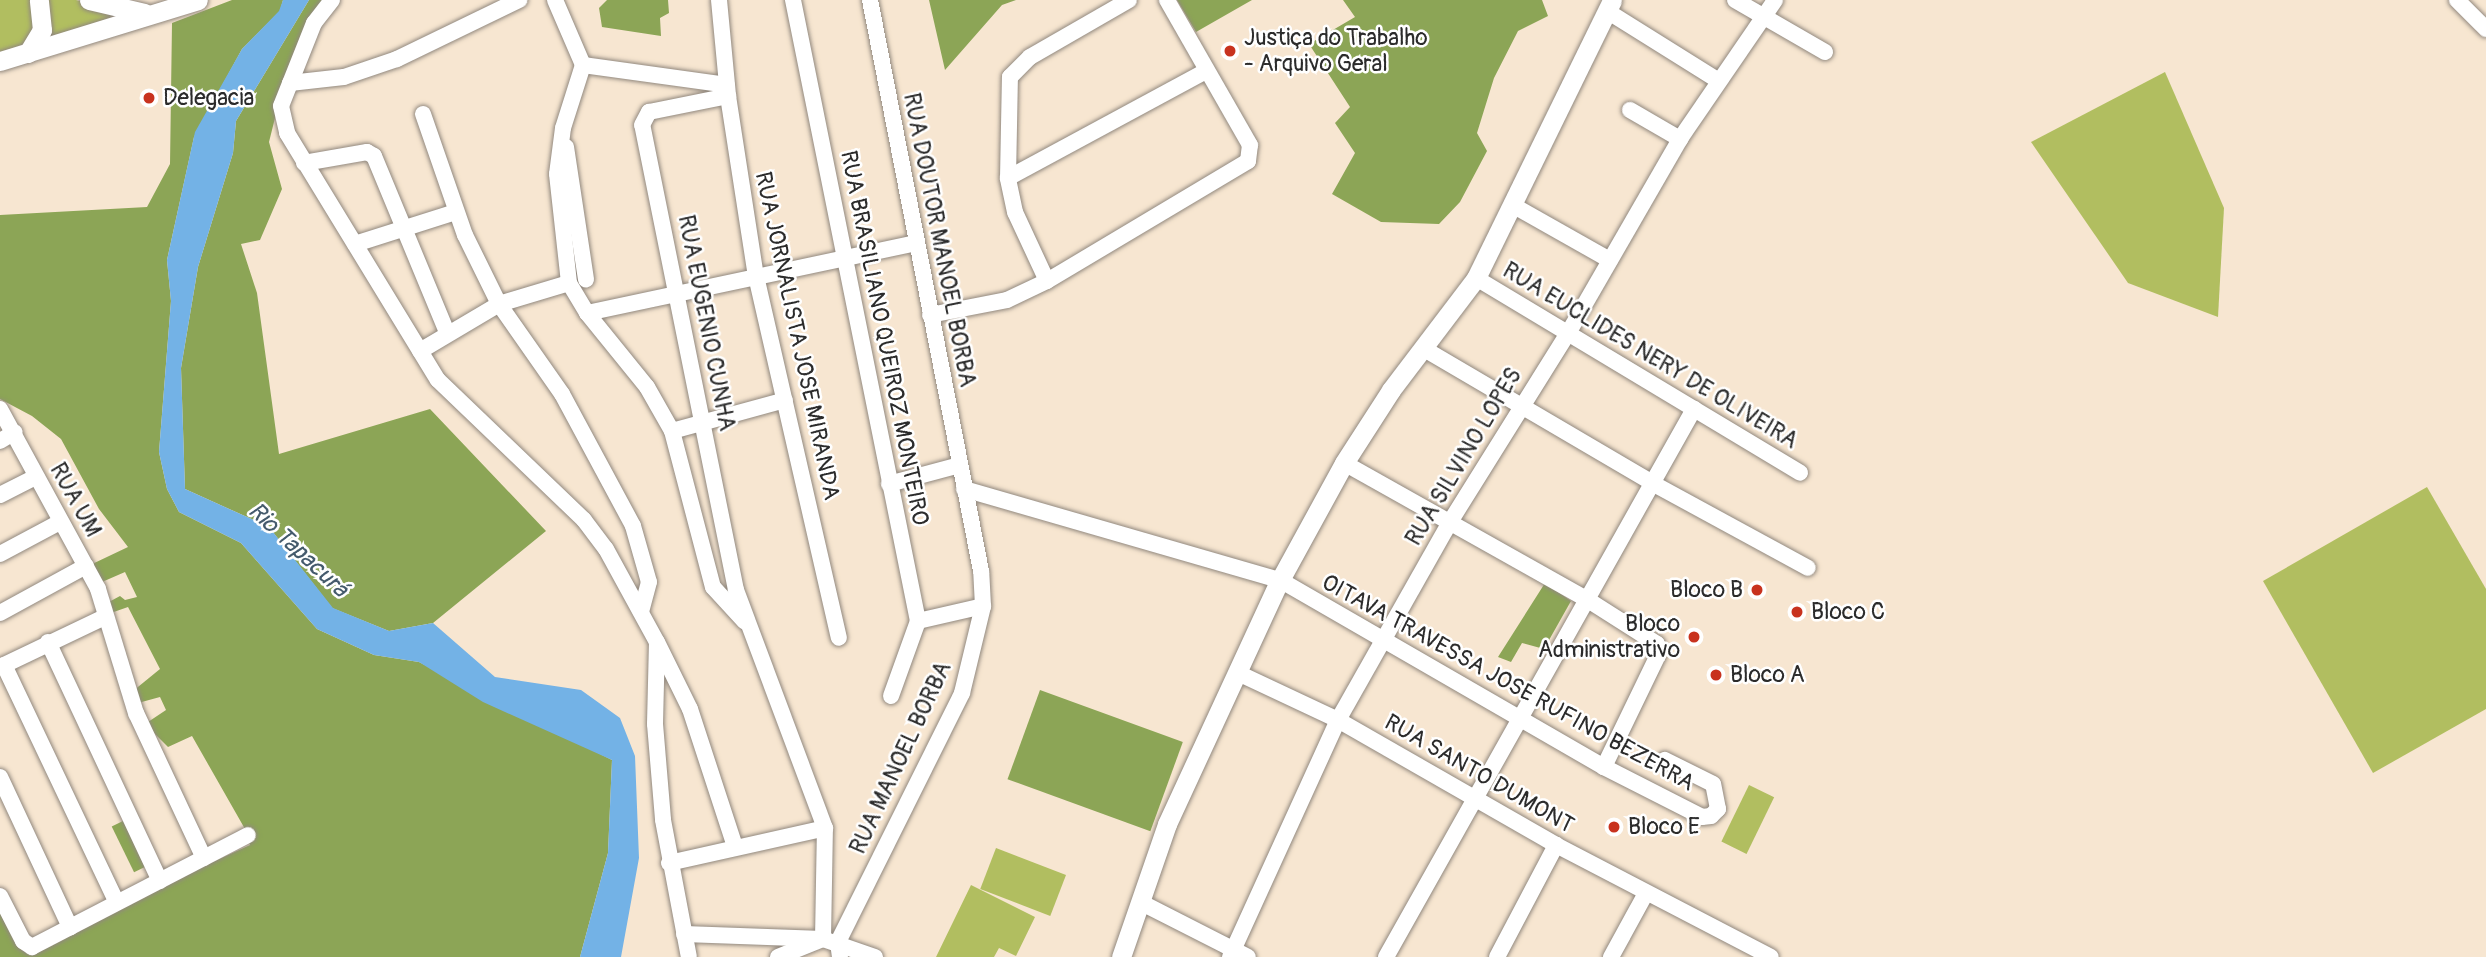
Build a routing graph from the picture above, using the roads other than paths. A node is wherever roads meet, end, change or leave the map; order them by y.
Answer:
1 (40, 0) edge
2 (89, 0) edge
3 (198, 0) edge
4 (332, 0) edge
5 (519, 0) edge
6 (555, 0) edge
7 (719, 0) edge
8 (793, 0) edge
9 (870, 0) edge
10 (1129, 0) edge
11 (1167, 0) edge
12 (1735, 0) edge
13 (1775, 0) edge
14 (2457, 0) edge
15 (1610, 6) edge
16 (149, 14) junction
17 (1763, 16) junction
18 (2486, 29) edge
19 (1825, 52) dead end
20 (28, 53) junction
21 (0, 61) edge
22 (583, 65) junction
23 (1206, 71) junction
24 (1719, 81) junction
25 (290, 83) junction
26 (727, 90) junction
27 (1630, 110) dead end
28 (422, 114) dead end
29 (563, 128) junction
30 (1681, 139) junction
31 (304, 163) junction
32 (1008, 177) junction
33 (1514, 206) junction
34 (456, 212) junction
35 (403, 230) junction
36 (916, 243) junction
37 (355, 244) junction
38 (846, 259) junction
39 (1610, 260) junction
40 (757, 276) junction
41 (1476, 278) junction
42 (586, 279) dead end
43 (1047, 281) junction
44 (569, 283) junction
45 (677, 292) junction
46 (499, 304) junction
47 (587, 313) junction
48 (930, 315) junction
49 (447, 332) junction
50 (1567, 335) junction
51 (1426, 350) junction
52 (420, 351) junction
53 (785, 400) junction
54 (1518, 406) junction
55 (0, 409) edge
56 (1694, 409) junction
57 (703, 421) junction
58 (672, 431) junction
59 (15, 432) junction
60 (0, 441) edge
61 (1343, 463) junction
62 (960, 465) junction
63 (1800, 472) dead end
64 (35, 477) junction
65 (889, 484) junction
66 (1654, 484) junction
67 (964, 489) junction
68 (0, 495) edge
69 (60, 522) junction
70 (1450, 522) junction
71 (0, 554) edge
72 (86, 566) junction
73 (1808, 568) dead end
74 (1280, 580) junction
75 (1588, 600) junction
76 (983, 606) junction
77 (641, 612) junction
78 (0, 613) edge
79 (105, 617) junction
80 (918, 621) junction
81 (747, 624) junction
82 (838, 638) dead end
83 (1385, 641) junction
84 (48, 642) junction
85 (657, 642) junction
86 (2, 666) edge
87 (1238, 673) junction
88 (891, 696) dead end
89 (1338, 720) junction
90 (1521, 720) junction
91 (1665, 760) dead end
92 (1604, 767) junction
93 (0, 778) edge
94 (1474, 797) junction
95 (825, 828) junction
96 (248, 835) dead end
97 (1556, 845) junction
98 (736, 847) junction
99 (204, 858) junction
100 (669, 863) junction
101 (160, 881) junction
102 (1646, 893) junction
103 (0, 896) edge
104 (1140, 902) junction
105 (117, 903) junction
106 (70, 927) junction
107 (684, 934) junction
108 (834, 946) edge
109 (1231, 953) edge
110 (690, 957) edge
111 (778, 957) edge
112 (876, 957) edge
113 (1121, 957) edge
114 (1248, 957) edge
115 (1386, 957) edge
116 (1497, 957) edge
117 (1611, 957) edge
118 (1771, 957) edge

1 - 20 main road
2 - 16 main road
3 - 16 main road
4 - 25 street
5 - 25 street
6 - 22 street
7 - 26 street, RUA JORNALISTA JOSE MIRANDA
8 - 38 street, RUA BRASILIANO QUEIROZ MONTEIRO
9 - 36 street, RUA DOUTOR MANOEL BORBA
10 - 32 street
11 - 23 street
12 - 17 street
13 - 17 street, RUA SILVINO LOPES
14 - 18 street
15 - 24 street
15 - 33 main road
16 - 20 main road
17 - 19 street
17 - 24 street, RUA SILVINO LOPES
20 - 21 main road
22 - 26 street
22 - 29 street
23 - 32 street
23 - 43 street
24 - 30 street, RUA SILVINO LOPES
25 - 31 street
26 - 40 street, RUA JORNALISTA JOSE MIRANDA
26 - 45 street, RUA EUGENIO CUNHA
27 - 30 street
28 - 34 street
29 - 42 street
29 - 44 street
30 - 39 street, RUA SILVINO LOPES
31 - 35 street
31 - 37 street
32 - 43 street
33 - 39 street
33 - 41 main road
34 - 35 street
34 - 46 street
35 - 37 street
35 - 49 street
36 - 38 street
36 - 48 street, RUA DOUTOR MANOEL BORBA
37 - 52 street
38 - 40 street
38 - 65 street, RUA BRASILIANO QUEIROZ MONTEIRO
39 - 50 street, RUA SILVINO LOPES
40 - 45 street
40 - 53 street, RUA JORNALISTA JOSE MIRANDA
41 - 50 street, RUA EUCLIDES NERY DE OLIVEIRA
41 - 51 main road
43 - 48 street
44 - 46 street
44 - 47 street
45 - 47 street
45 - 57 street, RUA EUGENIO CUNHA
46 - 49 street
46 - 77 street
47 - 58 street
48 - 62 street, RUA DOUTOR MANOEL BORBA
49 - 52 street
50 - 54 street, RUA SILVINO LOPES
50 - 56 street, RUA EUCLIDES NERY DE OLIVEIRA
51 - 54 street
51 - 61 main road
52 - 77 street
53 - 57 street
53 - 82 street, RUA JORNALISTA JOSE MIRANDA
54 - 66 street
54 - 70 street, RUA SILVINO LOPES
55 - 59 street, RUA UM
56 - 63 street, RUA EUCLIDES NERY DE OLIVEIRA
56 - 66 street
57 - 58 street
57 - 81 street, RUA EUGENIO CUNHA
58 - 81 street
59 - 60 street
59 - 64 street, RUA UM
61 - 70 street
61 - 74 main road
62 - 65 street
62 - 67 street, RUA DOUTOR MANOEL BORBA
64 - 68 street
64 - 69 street, RUA UM
65 - 80 street, RUA BRASILIANO QUEIROZ MONTEIRO
66 - 73 street
66 - 75 street
67 - 74 street, OITAVA TRAVESSA JOSE RUFINO BEZERRA
67 - 76 street, RUA MANOEL BORBA
69 - 71 street
69 - 72 street, RUA UM
70 - 75 street
70 - 83 street, RUA SILVINO LOPES
72 - 78 street
72 - 79 street, RUA UM
74 - 83 street, OITAVA TRAVESSA JOSE RUFINO BEZERRA
74 - 87 main road
75 - 90 street
75 - 92 street
76 - 80 street
76 - 108 street, RUA MANOEL BORBA
77 - 85 street
79 - 84 street
79 - 99 street, RUA UM
80 - 88 street
81 - 95 street, RUA EUGENIO CUNHA
83 - 89 street, RUA SILVINO LOPES
83 - 90 street, OITAVA TRAVESSA JOSE RUFINO BEZERRA
84 - 86 street
84 - 101 street
85 - 98 street
85 - 100 street
86 - 105 street
87 - 89 street, RUA SANTO DUMONT
87 - 104 main road
89 - 94 street, RUA SANTO DUMONT
89 - 109 street, RUA SILVINO LOPES
90 - 92 street, OITAVA TRAVESSA JOSE RUFINO BEZERRA
90 - 94 street
91 - 92 street, OITAVA TRAVESSA JOSE RUFINO BEZERRA
93 - 106 street
94 - 97 street, RUA SANTO DUMONT
94 - 115 street
95 - 98 street
95 - 108 street
96 - 99 street
97 - 102 street, RUA SANTO DUMONT
97 - 116 street
98 - 100 street
99 - 101 street
100 - 107 street
101 - 105 street
102 - 117 street
102 - 118 street, RUA SANTO DUMONT
103 - 106 street
104 - 109 street
104 - 113 main road
105 - 106 street
107 - 108 street
107 - 110 street
108 - 111 street
108 - 112 street
109 - 114 street

